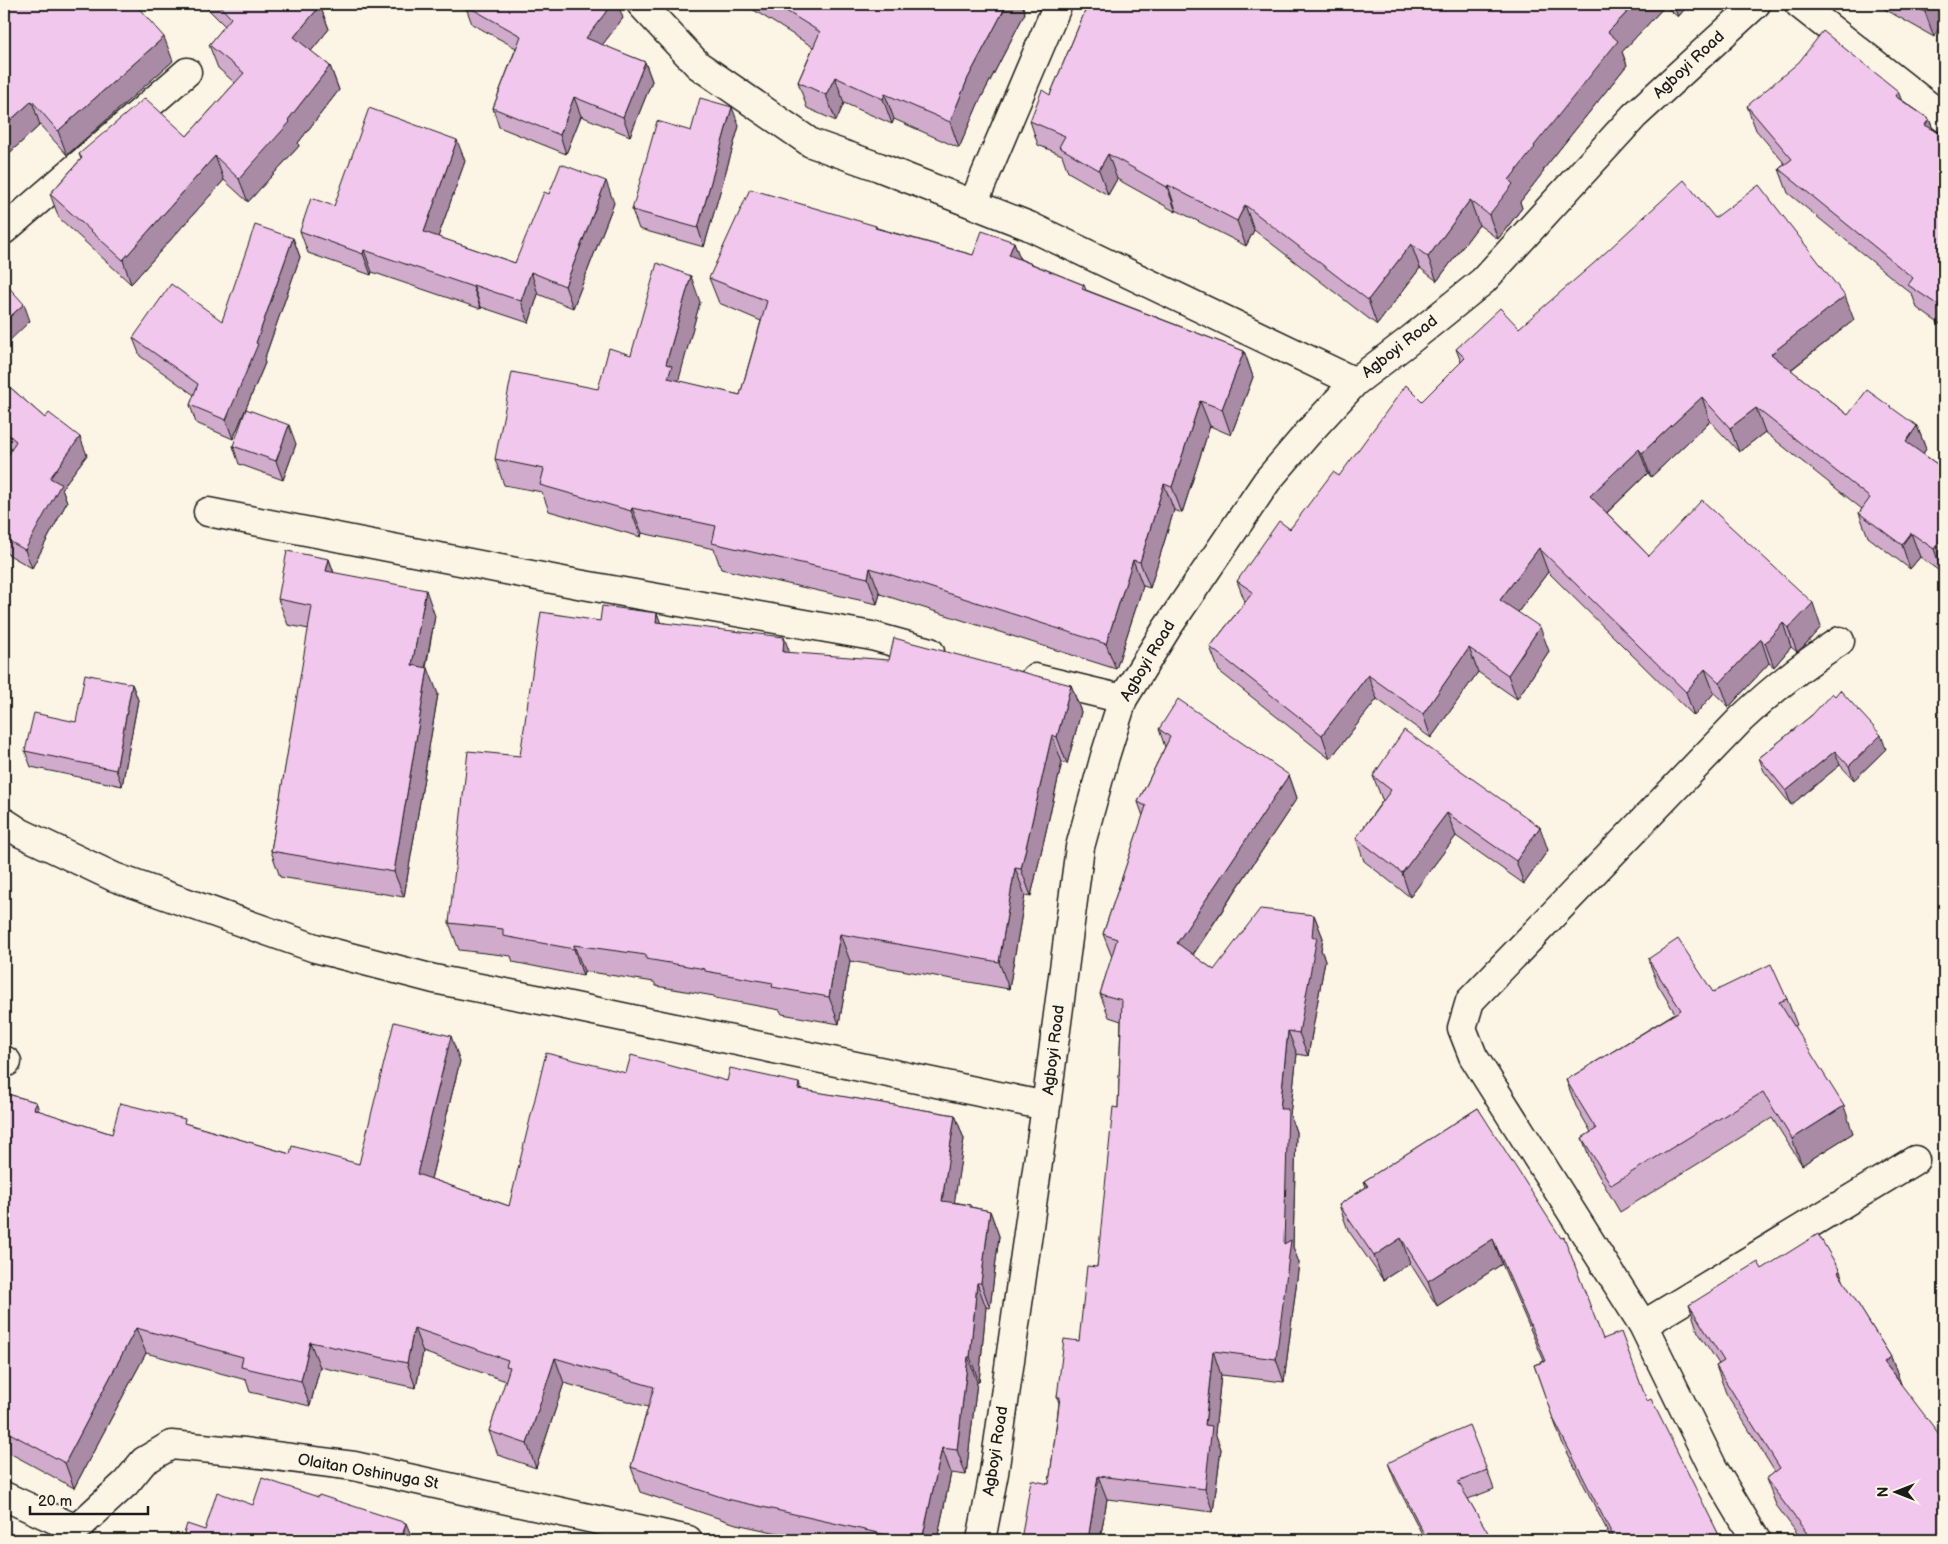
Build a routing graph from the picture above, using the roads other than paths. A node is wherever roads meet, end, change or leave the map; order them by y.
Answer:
1 (642, 4) edge
2 (1058, 4) edge
3 (1756, 4) edge
4 (1799, 4) edge
5 (187, 72) dead end
6 (1944, 118) edge
7 (973, 204) junction
8 (4, 230) edge
9 (1354, 382) junction
10 (208, 512) dead end
11 (1840, 641) dead end
12 (952, 657) edge
13 (1008, 671) edge
14 (1123, 699) junction
15 (4, 822) edge
16 (1046, 1106) junction
17 (1915, 1160) dead end
18 (1642, 1325) junction
19 (4, 1496) edge
20 (72, 1535) edge
21 (688, 1540) edge
22 (981, 1540) edge
23 (1756, 1540) edge

1 - 7 street
2 - 7 street
3 - 9 street, Agboyi Road
4 - 6 street
5 - 8 street
7 - 9 street
9 - 14 street, Agboyi Road
10 - 12 street
11 - 18 street
13 - 14 street
14 - 16 street, Agboyi Road
15 - 16 street
16 - 22 street, Agboyi Road
17 - 18 street
18 - 23 street
19 - 20 street
20 - 21 street, Olaitan Oshinuga St

